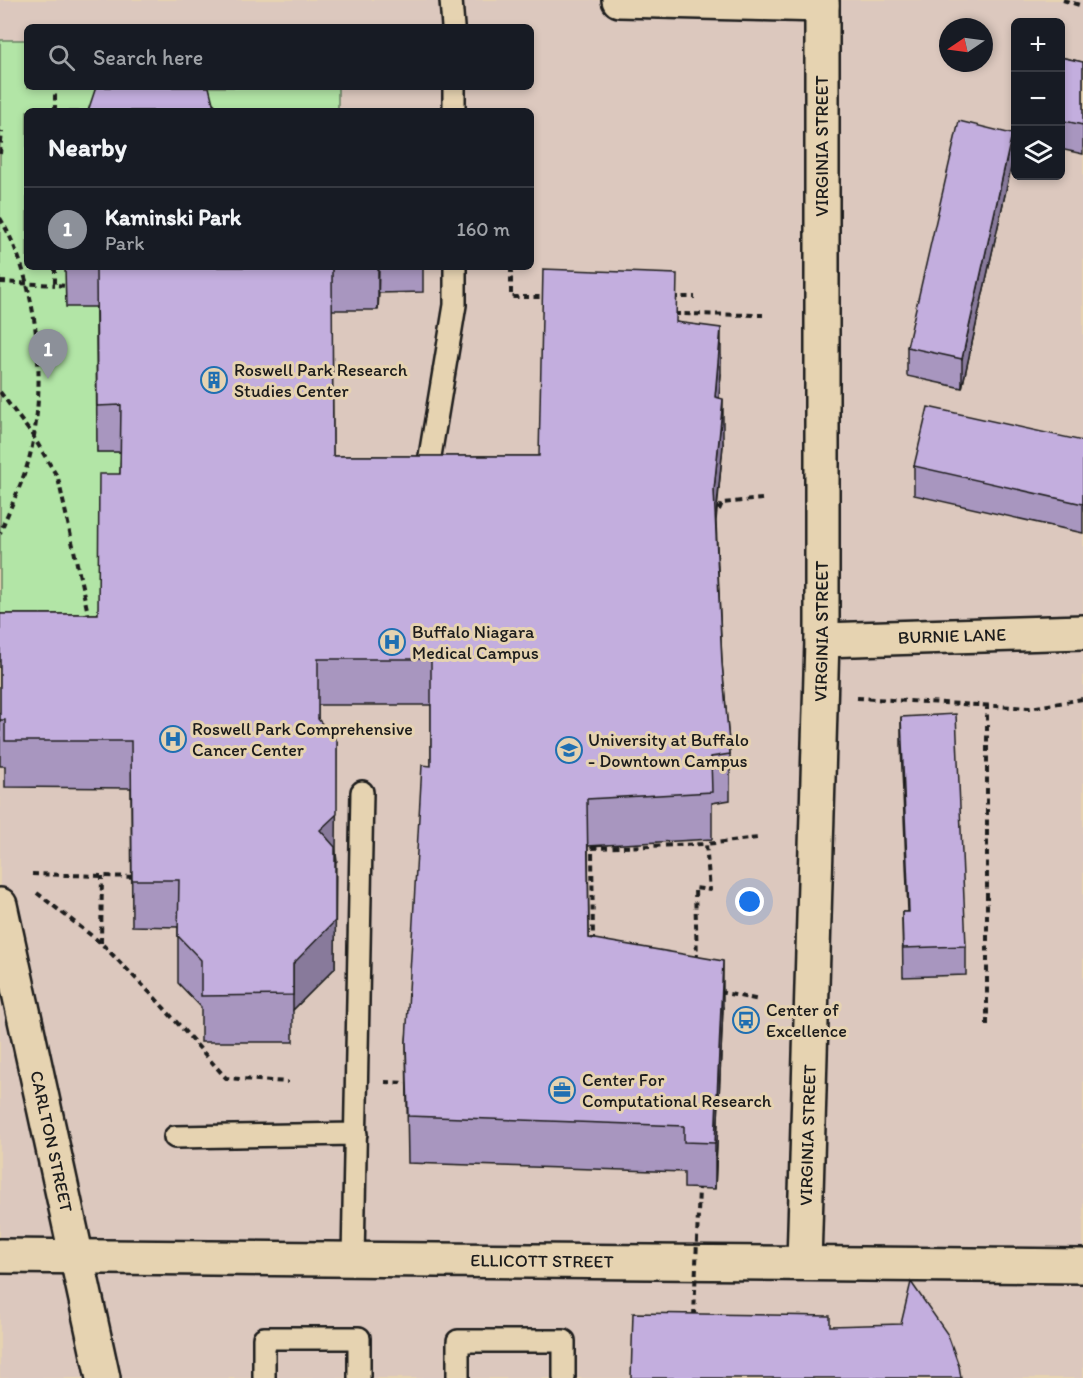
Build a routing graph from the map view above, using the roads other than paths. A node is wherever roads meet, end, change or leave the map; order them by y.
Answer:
1 (452, 0) edge
2 (619, 0) edge
3 (822, 3) edge
4 (453, 24) edge
5 (454, 90) edge
6 (454, 108) edge
7 (455, 270) edge
8 (430, 456) edge
9 (1083, 632) edge
10 (822, 640) junction
11 (362, 792) dead end
12 (0, 905) edge
13 (356, 1134) junction
14 (175, 1137) dead end
15 (0, 1256) edge
16 (76, 1256) junction
17 (353, 1259) junction
18 (804, 1263) junction
19 (1083, 1266) edge
20 (103, 1378) edge
21 (264, 1378) edge
22 (359, 1378) edge
23 (458, 1378) edge
24 (564, 1378) edge

1 - 4 lane
2 - 3 street
3 - 10 street, VIRGINIA STREET
5 - 6 lane
7 - 8 lane
9 - 10 street, BURNIE LANE
10 - 18 street, VIRGINIA STREET
11 - 13 lane
12 - 16 street, CARLTON STREET
13 - 14 lane
13 - 17 lane
15 - 16 street, ELLICOTT STREET
16 - 17 street, ELLICOTT STREET
16 - 20 street, CARLTON STREET
17 - 18 street, ELLICOTT STREET
18 - 19 street, ELLICOTT STREET
21 - 22 lane
23 - 24 lane

